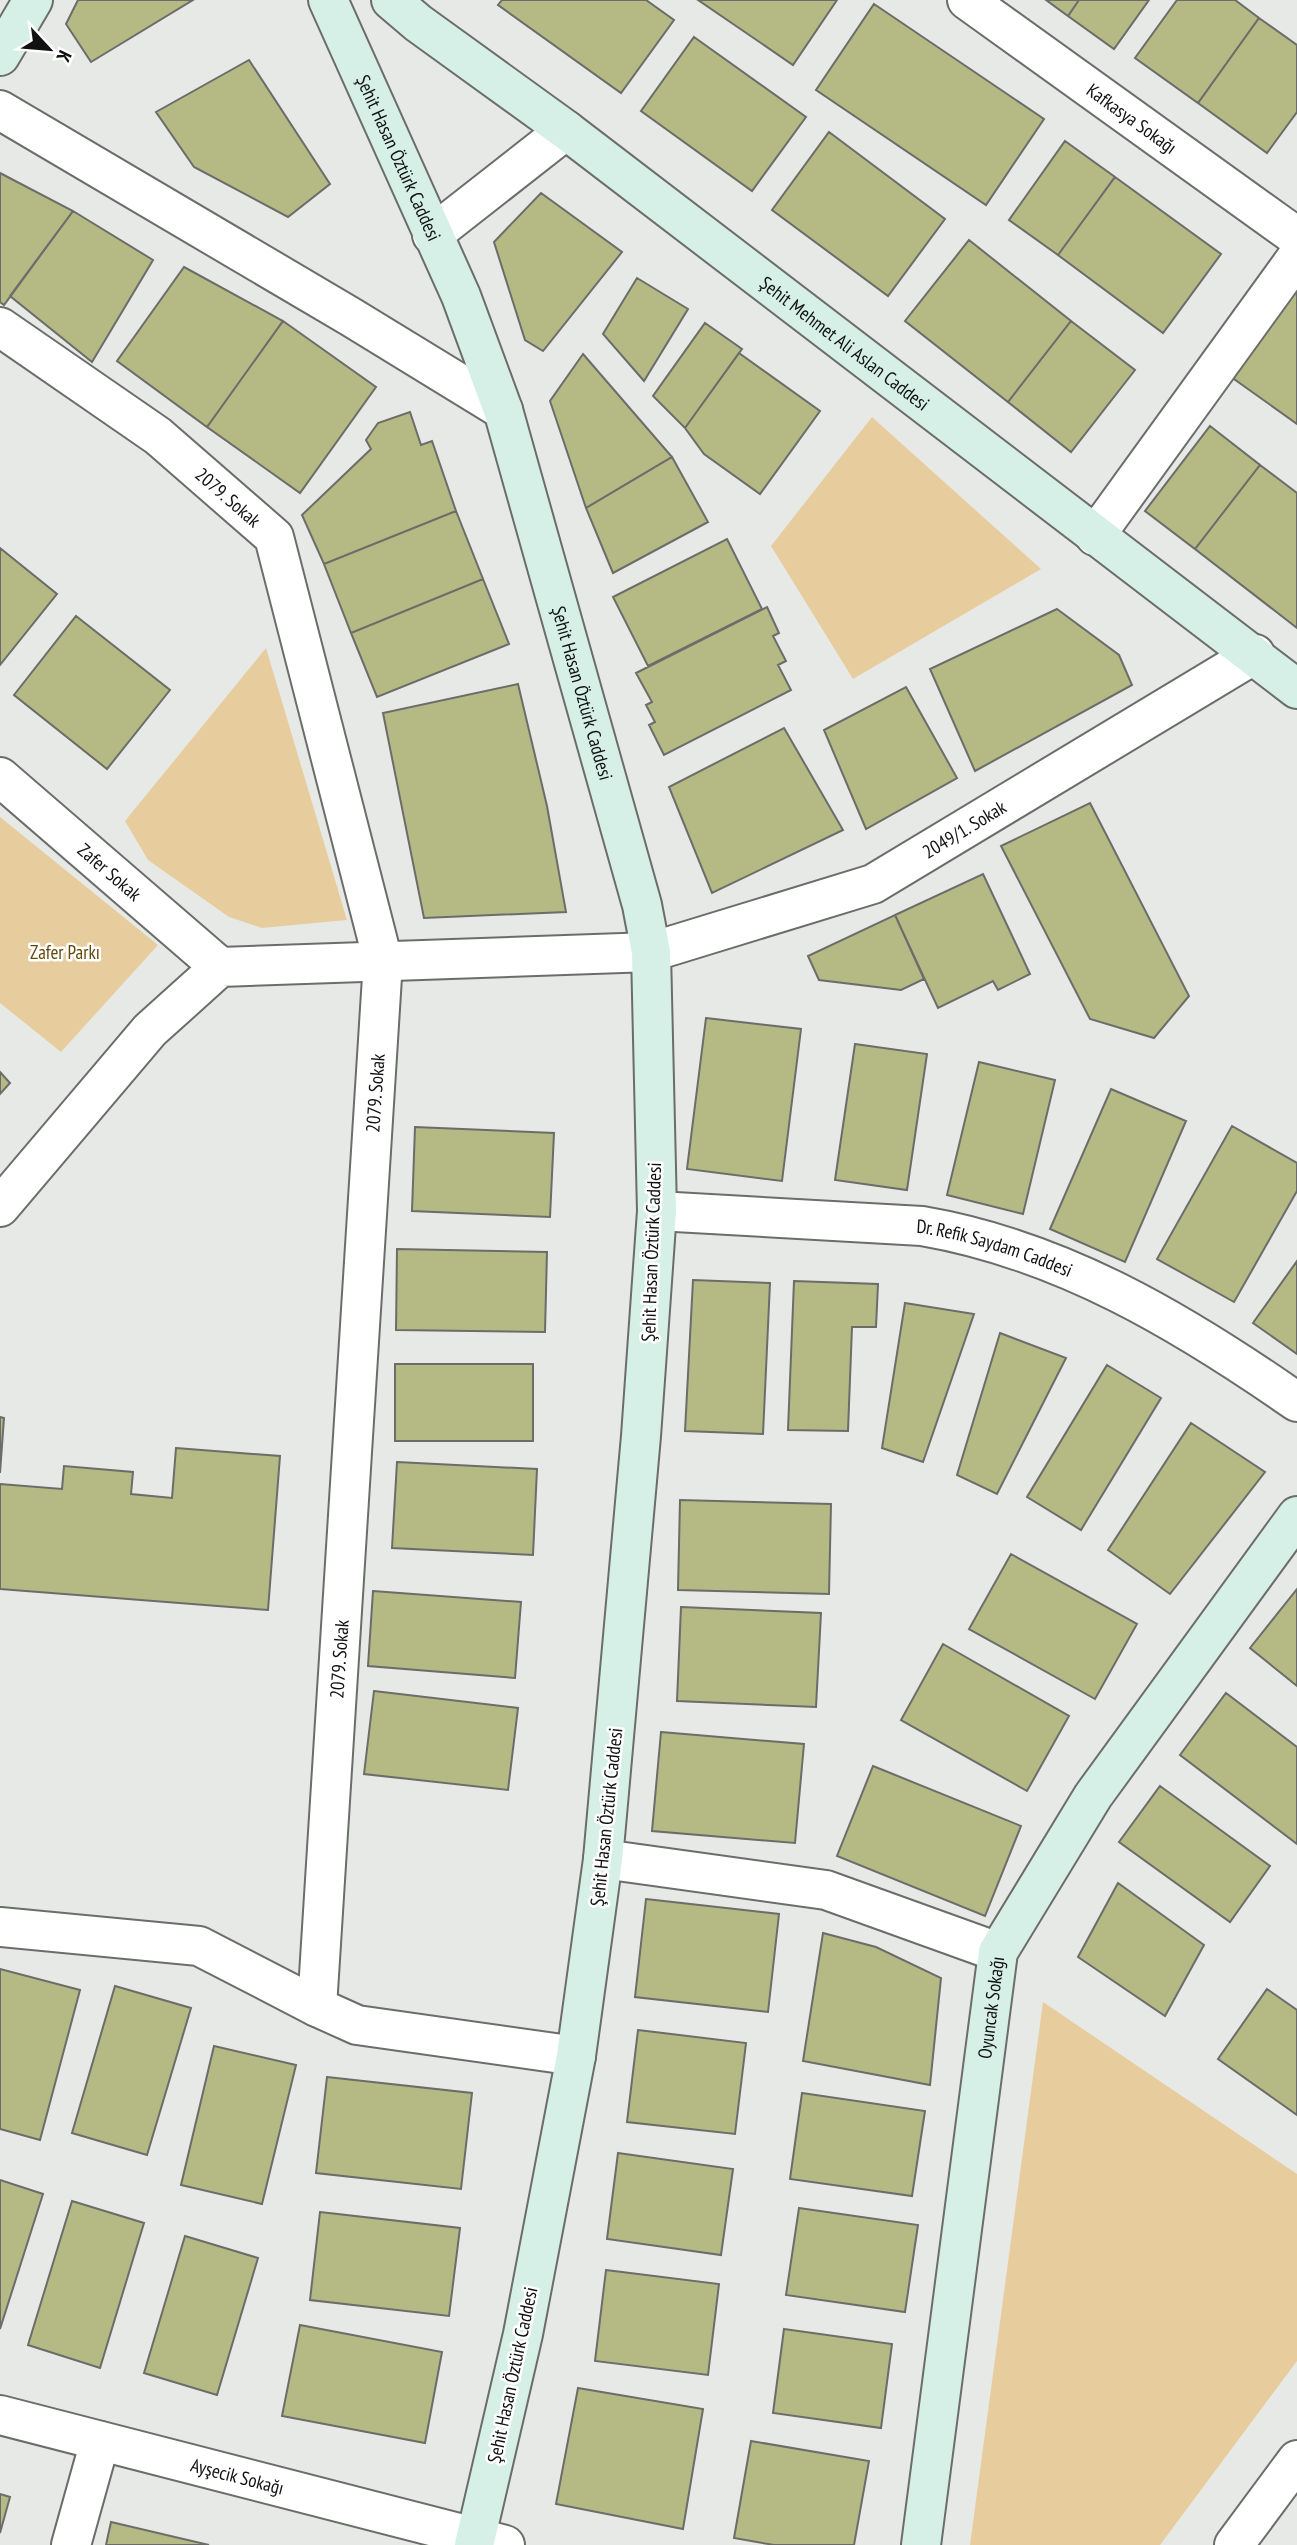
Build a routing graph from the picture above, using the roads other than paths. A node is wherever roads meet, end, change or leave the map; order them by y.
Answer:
1 (33, 0) edge
2 (328, 0) edge
3 (391, 0) edge
4 (967, 0) edge
5 (0, 56) edge
6 (0, 110) edge
7 (566, 130) junction
8 (432, 235) junction
9 (1297, 237) edge
10 (1297, 257) edge
11 (0, 327) edge
12 (503, 410) junction
13 (1095, 536) junction
14 (1255, 654) junction
15 (1297, 689) edge
16 (0, 777) edge
17 (651, 952) junction
18 (383, 961) junction
19 (220, 967) junction
20 (0, 1207) edge
21 (657, 1211) junction
22 (1297, 1402) edge
23 (1297, 1516) edge
24 (603, 1858) junction
25 (0, 1927) edge
26 (998, 1952) junction
27 (317, 2007) junction
28 (576, 2056) junction
29 (0, 2415) edge
30 (100, 2441) junction
31 (1297, 2460) edge
32 (485, 2542) edge
33 (71, 2545) edge
34 (921, 2545) edge
35 (1234, 2545) edge

1 - 5 street
2 - 8 street, Şehit Hasan Öztürk Caddesi
3 - 7 street, Şehit Mehmet Ali Aslan Caddesi
4 - 9 street, Kafkasya Sokağı
6 - 12 street
7 - 8 street
7 - 13 street, Şehit Mehmet Ali Aslan Caddesi
8 - 12 street, Şehit Hasan Öztürk Caddesi
10 - 13 street
11 - 18 street, 2079. Sokak
12 - 17 street, Şehit Hasan Öztürk Caddesi
13 - 14 street, Şehit Mehmet Ali Aslan Caddesi
14 - 15 street, Şehit Mehmet Ali Aslan Caddesi
14 - 17 street, 2049/1. Sokak
16 - 19 street, Zafer Sokak
17 - 18 street, 2049/1. Sokak
17 - 21 street, Şehit Hasan Öztürk Caddesi
18 - 19 street, 2049/1. Sokak
18 - 27 street, 2079. Sokak
19 - 20 street
21 - 22 street, Dr. Refik Saydam Caddesi
21 - 24 street, Şehit Hasan Öztürk Caddesi
23 - 26 street, Oyuncak Sokağı
24 - 26 street
24 - 28 street, Şehit Hasan Öztürk Caddesi
25 - 27 street
26 - 34 street, Oyuncak Sokağı
27 - 28 street
28 - 32 street, Şehit Hasan Öztürk Caddesi
29 - 30 street, Ayşecik Sokağı
30 - 32 street, Ayşecik Sokağı
30 - 33 street
31 - 35 street

